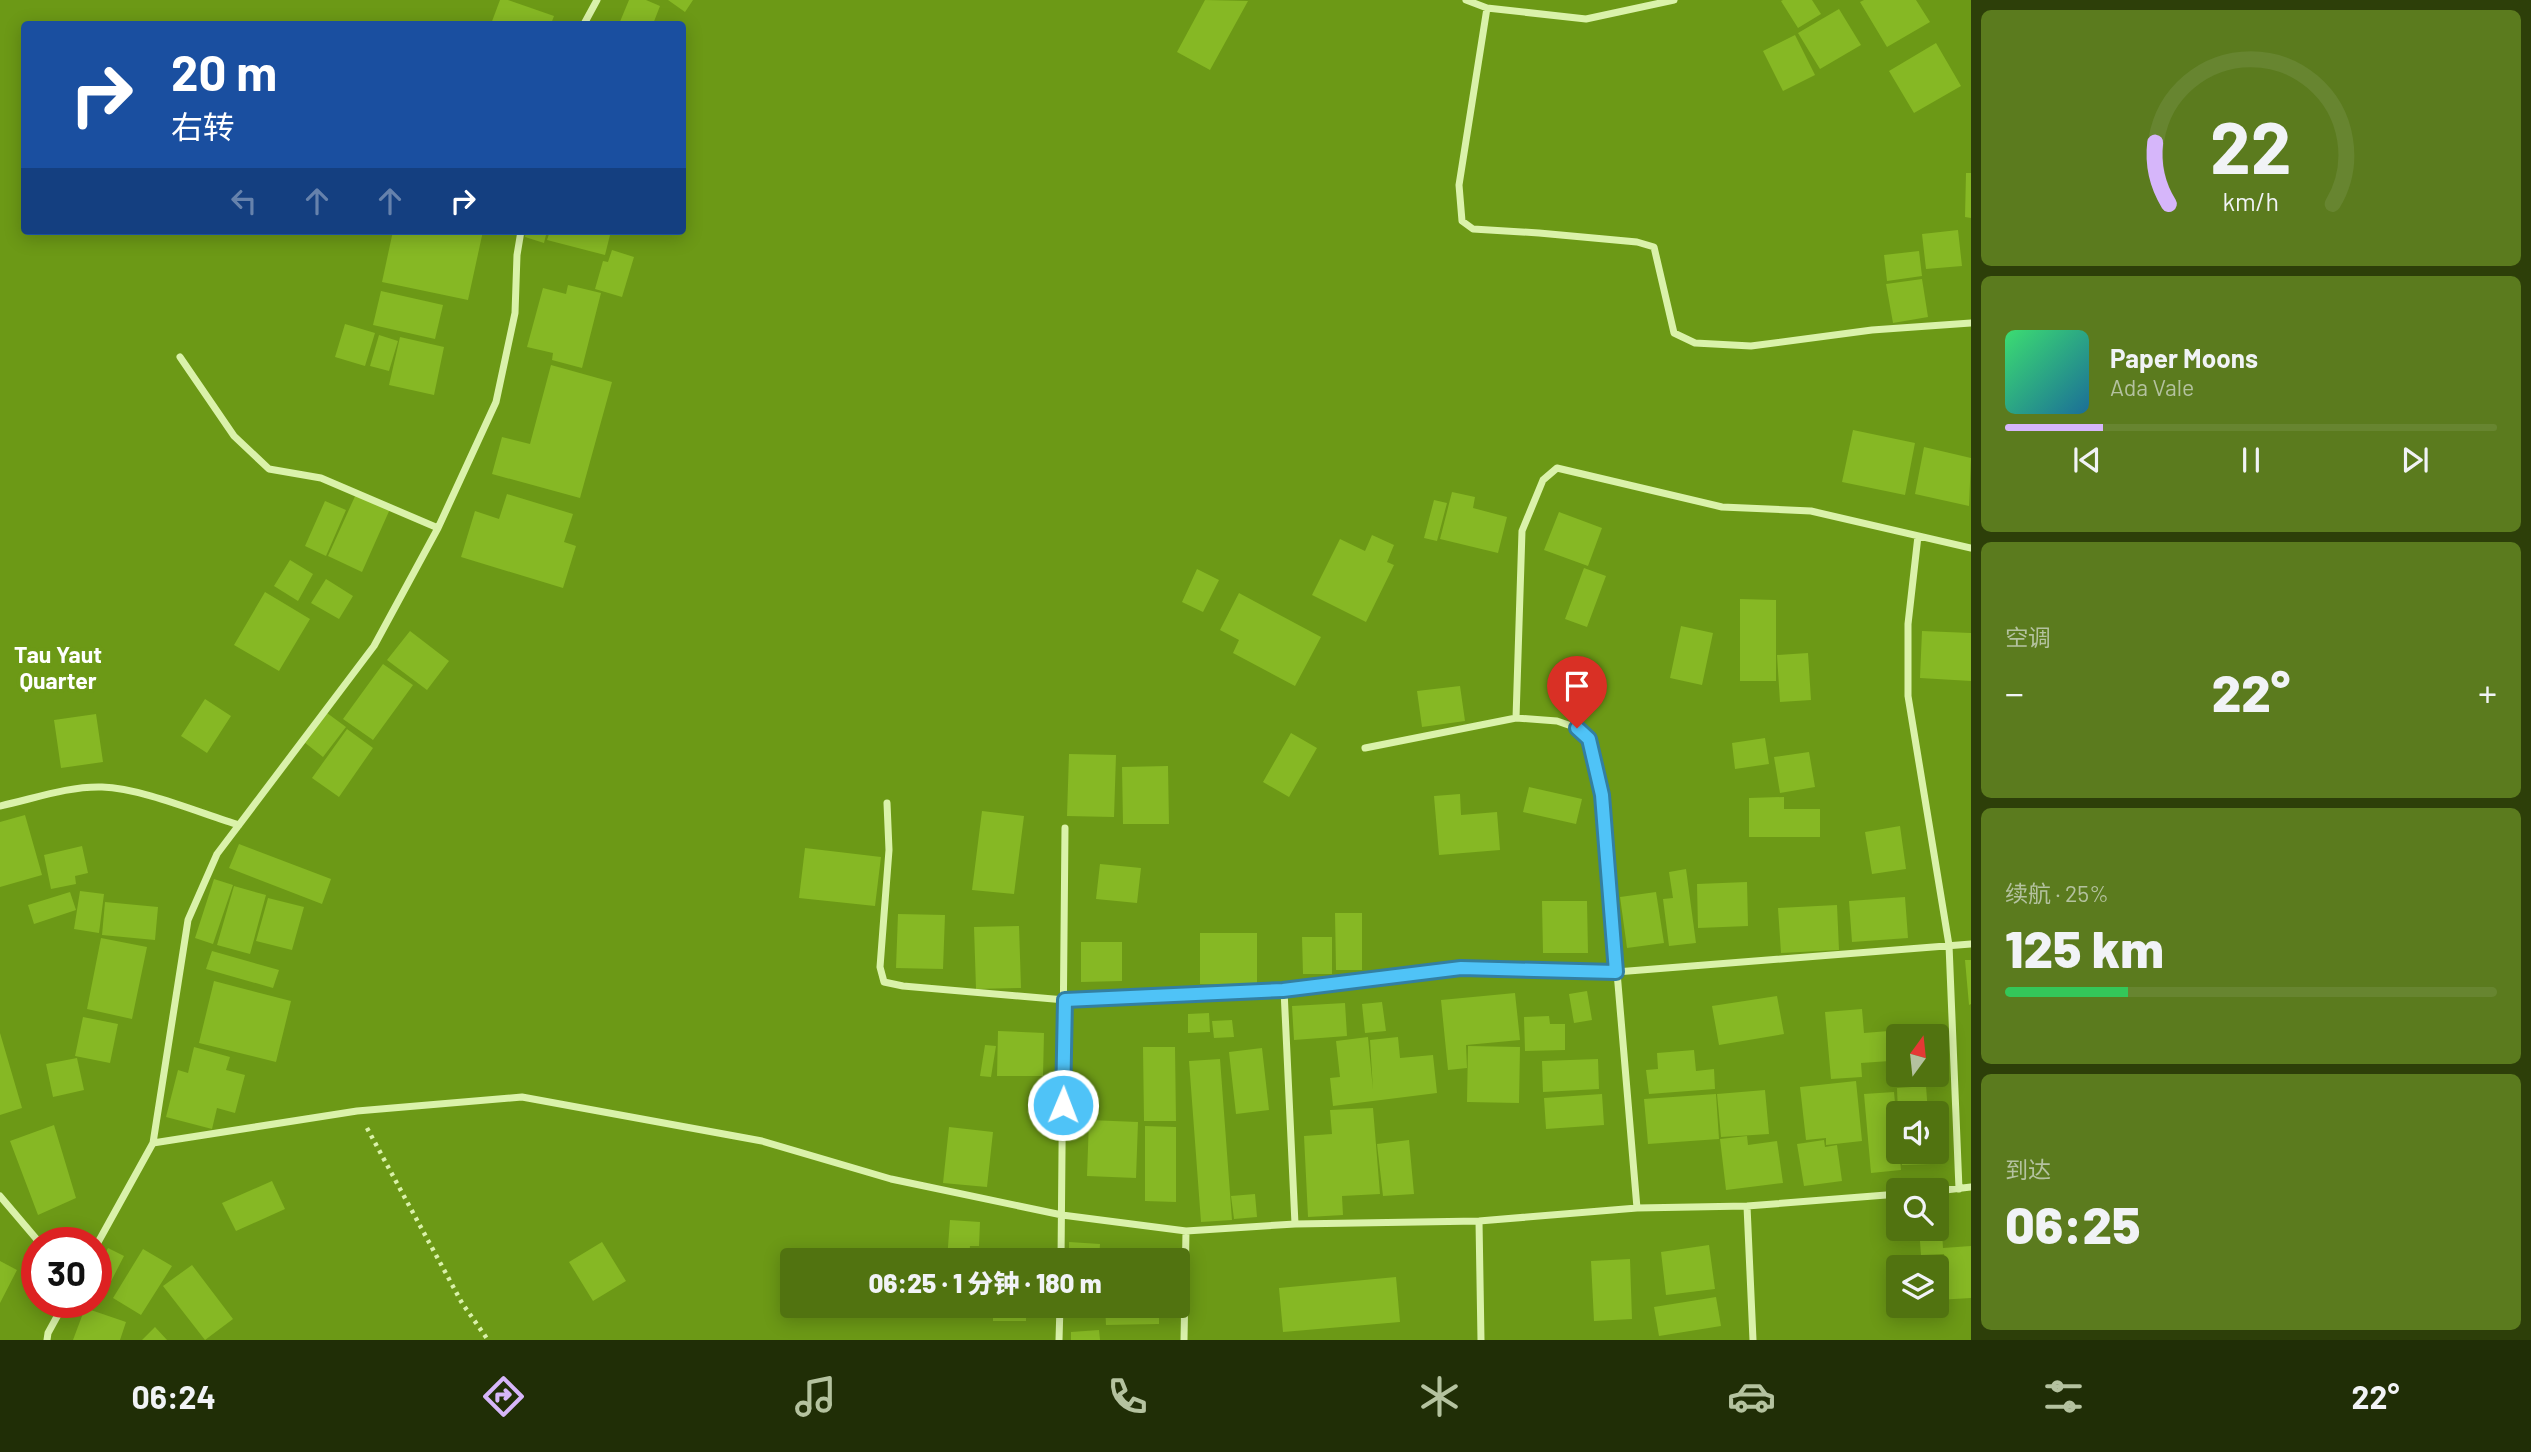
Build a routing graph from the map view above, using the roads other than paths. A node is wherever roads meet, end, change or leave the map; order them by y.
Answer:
1 (597, 0) edge
2 (1466, 0) edge
3 (1674, 0) edge
4 (1487, 8) junction
5 (586, 21) edge
6 (520, 235) edge
7 (1971, 323) edge
8 (180, 357) dead end
9 (438, 528) junction
10 (1918, 536) junction
11 (1971, 548) edge
12 (1516, 718) junction
13 (1365, 748) dead end
14 (887, 803) dead end
15 (0, 806) edge
16 (239, 825) junction
17 (1065, 828) dead end
18 (1971, 944) edge
19 (1949, 946) junction
20 (1616, 972) junction
21 (1283, 990) junction
22 (1065, 1000) junction
23 (153, 1143) junction
24 (1971, 1187) edge
25 (1959, 1189) junction
26 (1949, 1190) edge
27 (0, 1196) edge
28 (1886, 1196) edge
29 (1747, 1206) junction
30 (1637, 1208) junction
31 (1062, 1215) junction
32 (1479, 1221) junction
33 (1295, 1224) junction
34 (26, 1227) edge
35 (107, 1227) edge
36 (1186, 1231) junction
37 (1061, 1248) edge
38 (56, 1318) edge
39 (1060, 1318) edge
40 (47, 1340) edge
41 (1059, 1340) edge
42 (1184, 1340) edge
43 (1481, 1340) edge
44 (1753, 1340) edge

1 - 5 street
2 - 4 street
3 - 4 street
4 - 7 street
6 - 9 street
8 - 9 street
9 - 16 street
10 - 11 street
10 - 12 street
10 - 19 street
12 - 13 street
12 - 20 street
14 - 22 street
15 - 16 street
16 - 23 street
17 - 22 street
18 - 19 street
19 - 20 street
19 - 25 street
20 - 21 street
20 - 30 street
21 - 22 street
21 - 33 street
22 - 31 street
23 - 31 street
23 - 35 street
24 - 25 street
25 - 26 street
27 - 34 street
28 - 29 street
29 - 30 street
29 - 44 street
30 - 32 street
31 - 36 street
31 - 37 street
32 - 33 street
32 - 43 street
33 - 36 street
36 - 42 street
38 - 40 street
39 - 41 street

